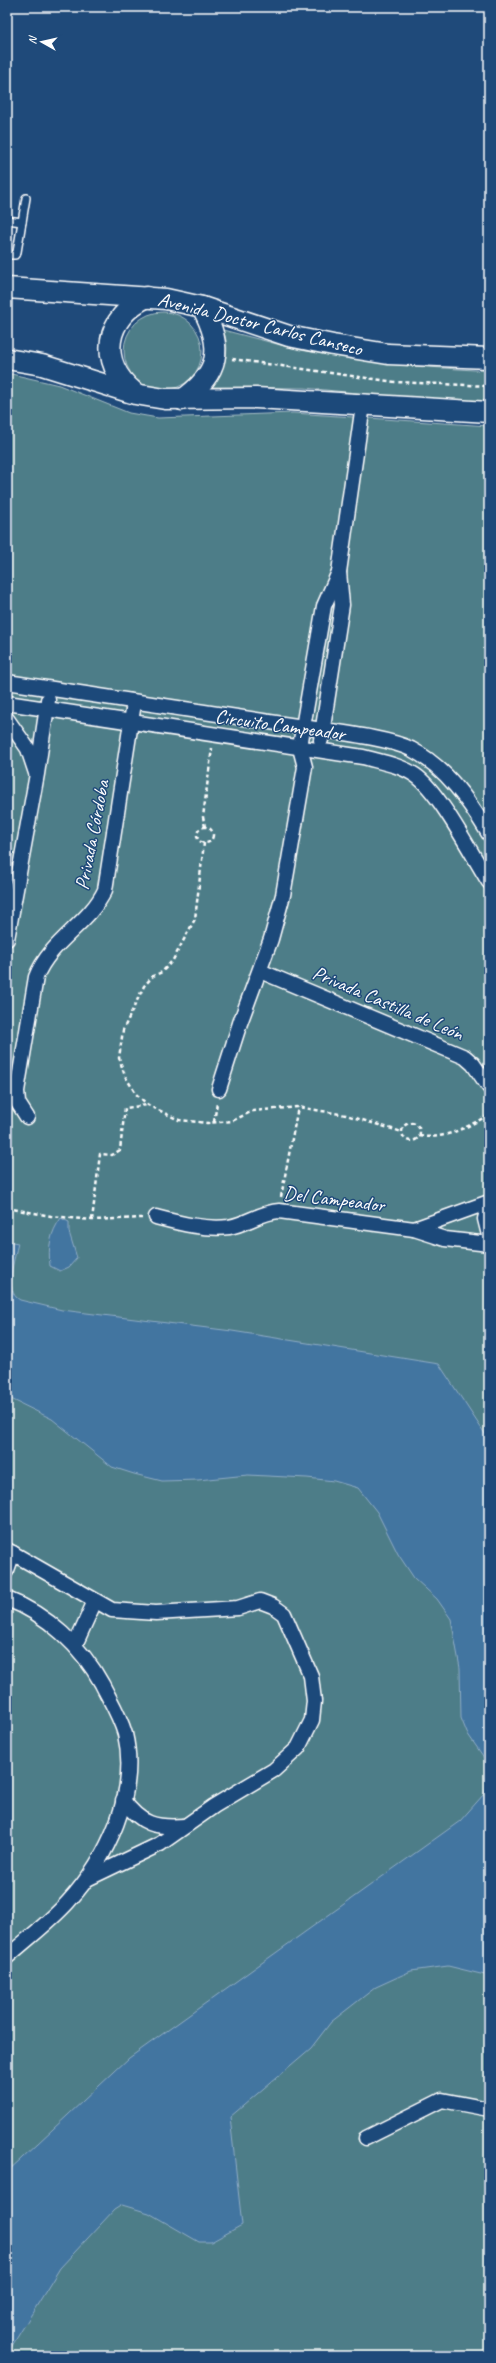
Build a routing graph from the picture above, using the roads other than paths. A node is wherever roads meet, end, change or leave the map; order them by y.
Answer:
1 (26, 198) dead end
2 (7, 220) edge
3 (22, 222) junction
4 (7, 255) edge
5 (7, 288) edge
6 (147, 297) junction
7 (202, 307) junction
8 (489, 358) edge
9 (7, 359) edge
10 (135, 394) junction
11 (182, 400) junction
12 (363, 405) junction
13 (489, 412) edge
14 (339, 572) junction
15 (7, 682) edge
16 (50, 689) junction
17 (7, 703) edge
18 (134, 703) junction
19 (46, 709) junction
20 (7, 719) edge
21 (131, 723) junction
22 (304, 727) junction
23 (324, 731) junction
24 (300, 748) junction
25 (410, 749) junction
26 (319, 751) junction
27 (305, 767) junction
28 (401, 767) junction
29 (37, 774) junction
30 (489, 834) edge
31 (489, 882) edge
32 (7, 938) edge
33 (260, 971) junction
34 (489, 1087) edge
35 (219, 1089) dead end
36 (27, 1117) dead end
37 (489, 1202) edge
38 (489, 1205) edge
39 (156, 1217) road end
40 (414, 1229) junction
41 (489, 1235) edge
42 (489, 1244) edge
43 (10, 1552) edge
44 (7, 1570) edge
45 (7, 1599) edge
46 (95, 1601) junction
47 (74, 1645) junction
48 (123, 1800) junction
49 (186, 1826) junction
50 (87, 1879) junction
51 (7, 1957) edge
52 (489, 2109) edge
53 (366, 2138) dead end

1 - 3 lane
2 - 3 lane
3 - 4 lane
5 - 6 main road, Avenida Doctor Carlos Canseco
6 - 7 main road, Avenida Doctor Carlos Canseco
6 - 10 main road
7 - 8 main road, Avenida Doctor Carlos Canseco
7 - 11 main road
9 - 10 main road
10 - 11 main road
11 - 12 main road
12 - 13 main road
12 - 14 street
14 - 22 street, Circuito Campeador
14 - 23 street
15 - 16 street, Circuito Campeador
16 - 18 street, Circuito Campeador
16 - 19 street
17 - 19 street, Circuito Campeador
18 - 21 street, Privada Córdoba
18 - 22 street, Circuito Campeador
19 - 21 street, Circuito Campeador
19 - 29 street
20 - 29 street
21 - 24 street, Circuito Campeador
21 - 36 street, Privada Córdoba
22 - 23 street, Circuito Campeador
22 - 24 street
23 - 25 street, Circuito Campeador
23 - 26 street
24 - 26 street, Circuito Campeador
24 - 27 street
25 - 28 street
25 - 30 street, Circuito Campeador
26 - 27 street
26 - 28 street, Circuito Campeador
27 - 33 street
28 - 31 street, Circuito Campeador
29 - 32 street
33 - 34 street, Privada Castilla de León
33 - 35 street
37 - 40 street, Del Campeador
38 - 41 street
39 - 40 street, Del Campeador
40 - 42 street, Del Campeador
43 - 44 street
43 - 46 street
45 - 47 street
46 - 47 street
46 - 49 street
47 - 48 street
48 - 49 street
48 - 50 street
49 - 50 street
50 - 51 street
52 - 53 street

